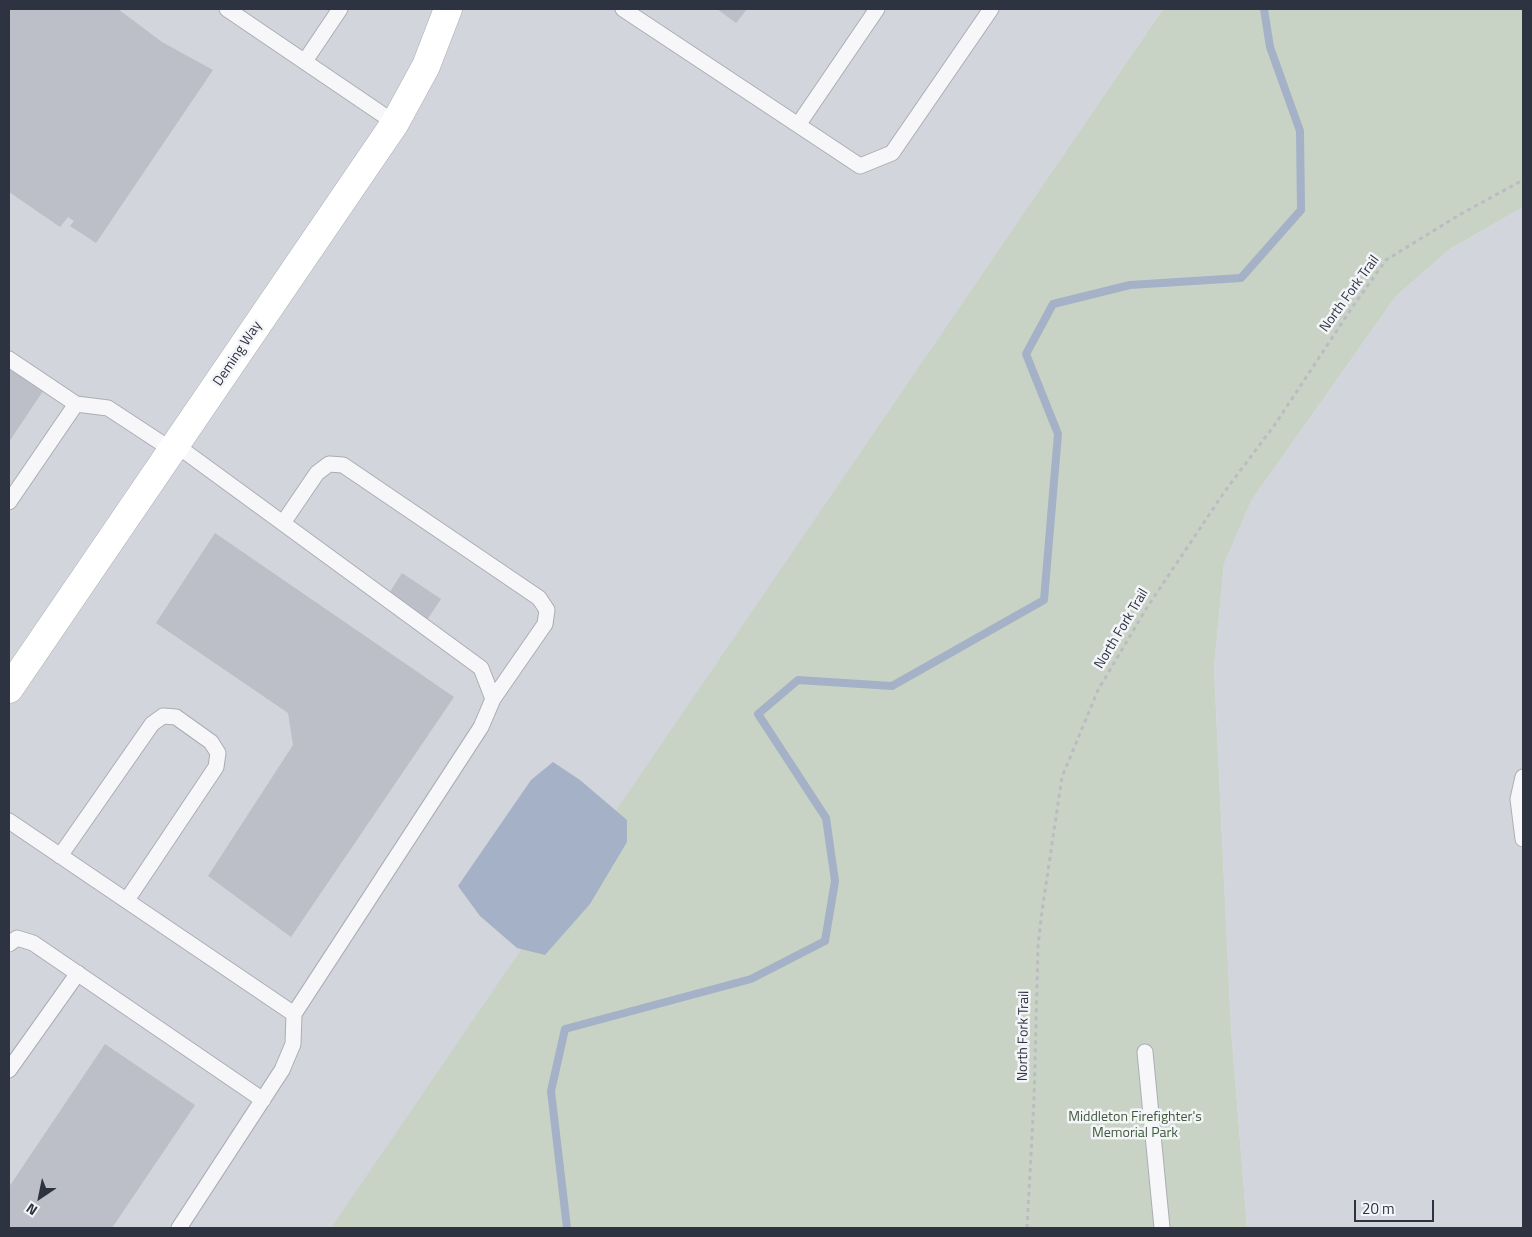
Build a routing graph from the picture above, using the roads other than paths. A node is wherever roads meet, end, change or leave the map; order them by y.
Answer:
1 (226, 9) edge
2 (340, 9) edge
3 (448, 9) edge
4 (623, 9) edge
5 (877, 9) edge
6 (991, 9) edge
7 (304, 61) junction
8 (395, 123) junction
9 (798, 125) junction
10 (9, 359) edge
11 (76, 404) junction
12 (174, 447) junction
13 (9, 502) edge
14 (283, 523) junction
15 (9, 689) edge
16 (493, 698) junction
17 (1523, 777) edge
18 (9, 821) edge
19 (1523, 839) edge
20 (60, 856) junction
21 (126, 900) junction
22 (9, 944) edge
23 (78, 973) junction
24 (294, 1014) junction
25 (1145, 1052) dead end
26 (9, 1070) edge
27 (263, 1100) junction
28 (179, 1228) edge
29 (1162, 1228) edge

1 - 7 lane
2 - 7 lane
3 - 8 street, Deming Way
4 - 9 lane
5 - 9 lane
6 - 9 lane
7 - 8 lane
8 - 12 street, Deming Way
10 - 11 lane
11 - 12 lane
11 - 13 lane
12 - 14 lane
12 - 15 street, Deming Way
14 - 16 lane
14 - 16 lane
16 - 24 lane
17 - 19 lane
18 - 20 lane
20 - 21 lane
20 - 21 lane
21 - 24 lane
22 - 23 lane
23 - 26 lane
23 - 27 lane
24 - 27 lane
25 - 29 lane
27 - 28 lane

